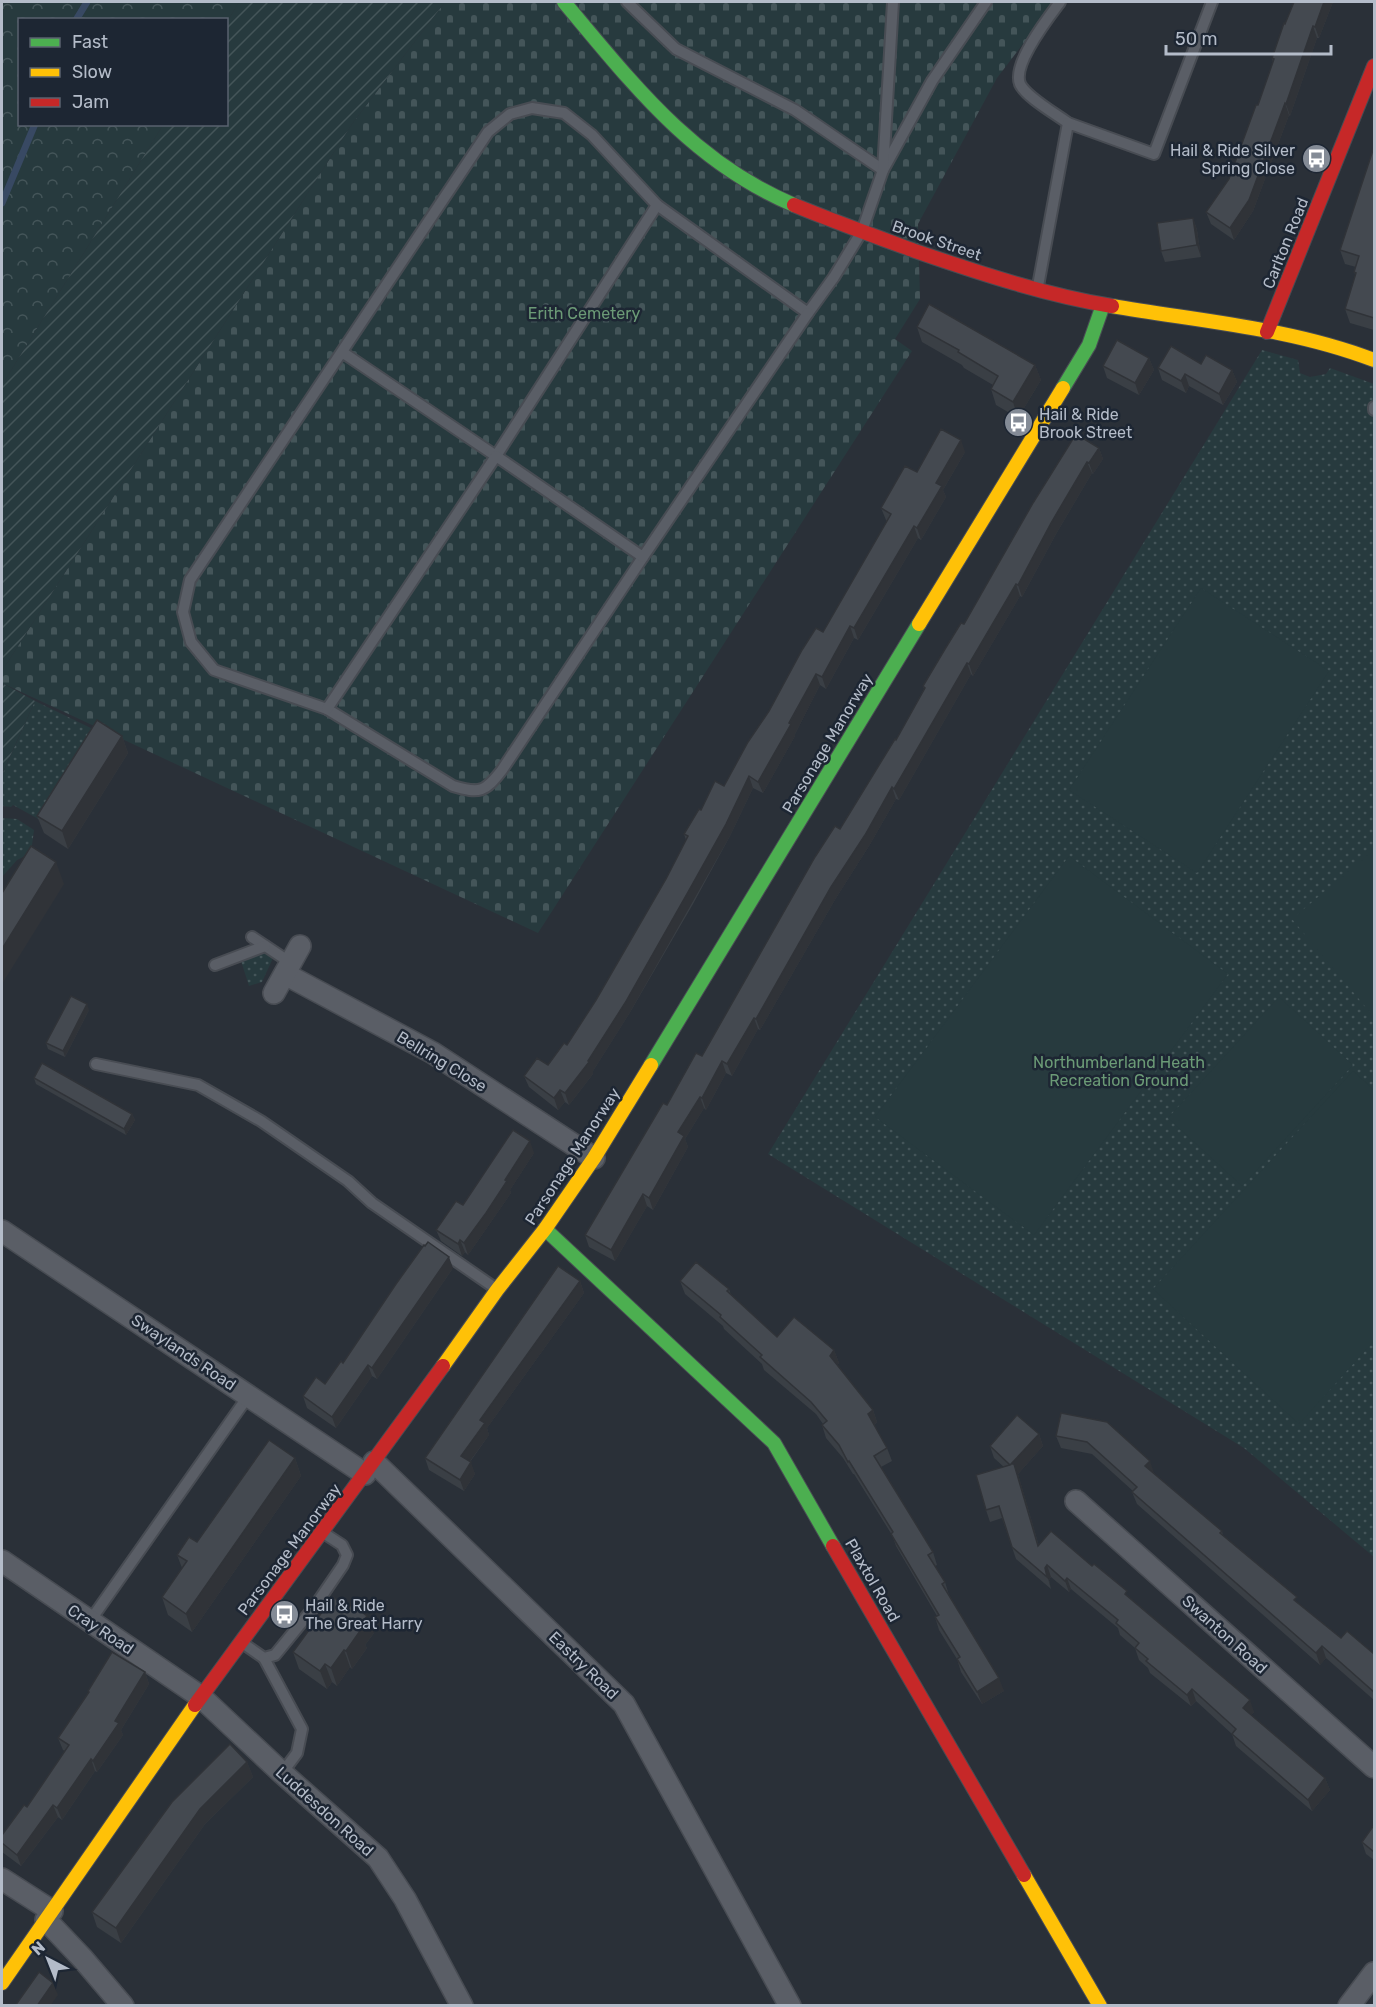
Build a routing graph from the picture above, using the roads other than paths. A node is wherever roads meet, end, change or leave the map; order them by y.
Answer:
1 (564, 2) edge
2 (627, 2) edge
3 (893, 2) edge
4 (986, 2) edge
5 (1060, 2) edge
6 (1212, 2) edge
7 (1374, 66) edge
8 (1068, 123) junction
9 (883, 170) junction
10 (657, 205) junction
11 (862, 231) junction
12 (1038, 290) junction
13 (1103, 304) junction
14 (808, 313) junction
15 (1268, 332) junction
16 (342, 351) junction
17 (1374, 360) edge
18 (496, 456) junction
19 (643, 558) junction
20 (327, 709) junction
21 (252, 937) dead end
22 (265, 946) junction
23 (292, 961) junction
24 (215, 965) dead end
25 (274, 993) dead end
26 (96, 1064) dead end
27 (594, 1158) junction
28 (545, 1229) junction
29 (2, 1231) edge
30 (497, 1290) junction
31 (249, 1395) junction
32 (370, 1468) junction
33 (1076, 1501) dead end
34 (321, 1531) junction
35 (2, 1561) edge
36 (90, 1621) junction
37 (241, 1642) junction
38 (264, 1658) junction
39 (201, 1697) junction
40 (1374, 1767) edge
41 (282, 1773) junction
42 (2, 1879) edge
43 (49, 1916) junction
44 (1374, 1973) edge
45 (2, 1983) edge
46 (123, 2006) edge
47 (462, 2006) edge
48 (790, 2006) edge
49 (1100, 2006) edge
50 (1349, 2006) edge

1 - 11 street, Brook Street
2 - 9 lane
3 - 9 lane
4 - 9 lane
5 - 8 lane
6 - 8 lane
7 - 15 street, Carlton Road
8 - 12 lane
9 - 11 lane
10 - 14 lane
10 - 16 lane
10 - 18 lane
11 - 12 street, Brook Street
11 - 14 lane
12 - 13 street, Brook Street
13 - 15 street, Brook Street
13 - 27 street, Parsonage Manorway
14 - 19 lane
15 - 17 street, Brook Street
16 - 18 lane
16 - 20 lane
18 - 19 lane
18 - 20 lane
19 - 20 lane
21 - 22 lane
22 - 23 lane
22 - 24 lane
23 - 25 street
23 - 27 street, Bellring Close
26 - 30 lane
27 - 28 street, Parsonage Manorway
28 - 30 street, Parsonage Manorway
28 - 49 street, Plaxtol Road
29 - 31 street, Swaylands Road
30 - 32 street, Parsonage Manorway
31 - 32 street, Swaylands Road
31 - 36 lane
32 - 34 street, Parsonage Manorway
32 - 48 street, Eastry Road
33 - 40 street, Swanton Road
34 - 37 street, Parsonage Manorway
34 - 38 lane
35 - 36 street, Cray Road
36 - 39 street, Cray Road
37 - 38 lane
37 - 39 street, Parsonage Manorway
38 - 41 lane
39 - 41 street, Luddesdon Road
39 - 43 street, Parsonage Manorway
41 - 47 street, Luddesdon Road
42 - 43 street
43 - 45 street, Parsonage Manorway
43 - 46 street
44 - 50 street

